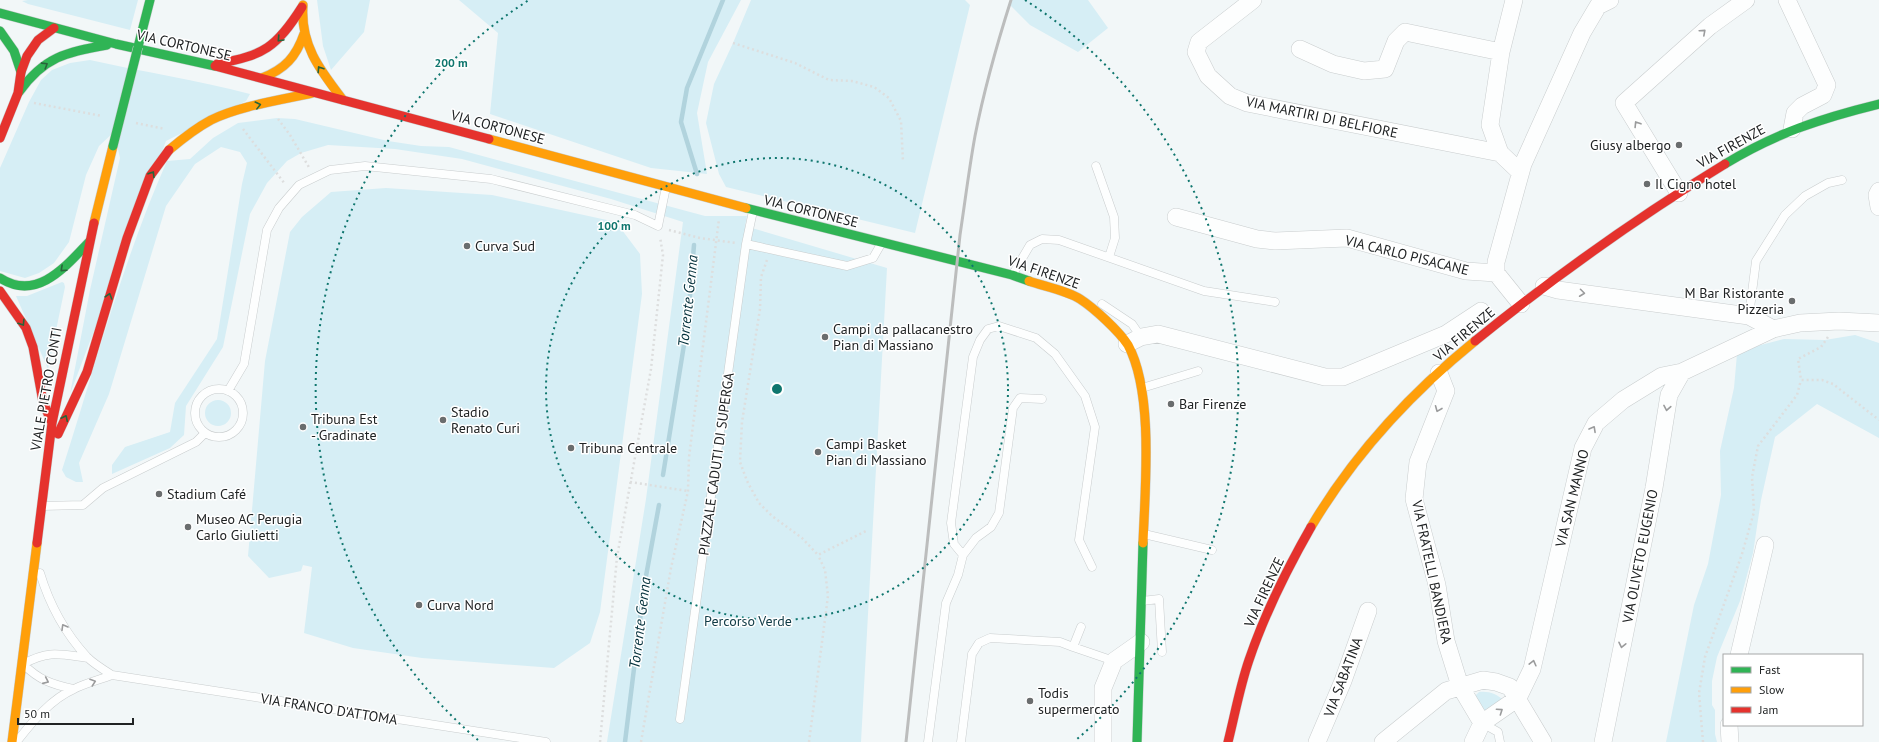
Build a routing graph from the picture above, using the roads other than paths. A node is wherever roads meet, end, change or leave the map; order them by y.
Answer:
1 (150, 0) edge
2 (1253, 0) edge
3 (1514, 0) edge
4 (1610, 0) edge
5 (1746, 0) edge
6 (1787, 0) edge
7 (303, 3) edge
8 (0, 13) edge
9 (54, 28) junction
10 (0, 31) edge
11 (304, 34) junction
12 (116, 44) junction
13 (1300, 49) dead end
14 (1501, 52) junction
15 (213, 65) junction
16 (21, 72) junction
17 (262, 78) junction
18 (316, 92) junction
19 (18, 93) junction
20 (343, 100) junction
21 (1879, 104) edge
22 (1792, 129) junction
23 (0, 138) edge
24 (1500, 153) junction
25 (1096, 166) dead end
26 (1520, 172) junction
27 (1842, 180) dead end
28 (667, 186) junction
29 (1879, 191) edge
30 (1679, 192) junction
31 (1879, 207) edge
32 (753, 210) junction
33 (1176, 217) dead end
34 (89, 241) junction
35 (882, 243) junction
36 (746, 244) junction
37 (1109, 257) junction
38 (989, 269) joint
39 (1496, 273) junction
40 (1012, 274) junction
41 (0, 278) edge
42 (1544, 286) junction
43 (1052, 288) junction
44 (0, 291) edge
45 (1275, 302) dead end
46 (1521, 304) junction
47 (1480, 311) dead end
48 (1749, 316) junction
49 (1879, 323) edge
50 (1773, 329) junction
51 (1134, 341) junction
52 (1198, 370) dead end
53 (1682, 372) junction
54 (1439, 373) junction
55 (1141, 388) junction
56 (228, 391) junction
57 (1042, 399) dead end
58 (52, 423) junction
59 (205, 433) junction
60 (48, 453) junction
61 (42, 506) junction
62 (1144, 533) junction
63 (1765, 545) dead end
64 (1212, 550) dead end
65 (963, 555) junction
66 (35, 558) junction
67 (1092, 567) dead end
68 (1141, 601) junction
69 (1368, 611) dead end
70 (1081, 626) dead end
71 (1141, 642) junction
72 (1072, 647) junction
73 (1162, 652) dead end
74 (1739, 654) edge
75 (88, 658) junction
76 (1114, 661) junction
77 (22, 664) junction
78 (112, 676) junction
79 (1460, 686) junction
80 (73, 689) junction
81 (1518, 698) junction
82 (680, 719) dead end
83 (1482, 723) junction
84 (1728, 726) edge
85 (12, 742) edge
86 (17, 742) edge
87 (546, 742) edge
88 (928, 742) edge
89 (961, 742) edge
90 (1103, 742) edge
91 (1136, 742) edge
92 (1228, 742) edge
93 (1317, 742) edge
94 (1383, 742) edge
95 (1473, 742) edge
96 (1500, 742) edge
97 (1543, 742) edge
98 (1603, 742) edge
99 (1730, 742) edge

1 - 34 main road, VIALE PIETRO CONTI, bridge
2 - 24 street, VIA MARTIRI DI BELFIORE
3 - 14 street
4 - 26 street
30 -> 5 street
6 - 22 street
7 - 11 main road
7 -> 15 main road
8 - 9 main road, VIA CORTONESE
9 - 12 main road, VIA CORTONESE
9 - 16 main road
10 - 16 main road
11 - 17 main road
20 -> 11 main road
12 - 15 main road, VIA CORTONESE
19 -> 12 main road
13 - 14 street
14 - 24 street
15 - 17 main road, VIA CORTONESE
16 - 19 main road
17 - 18 main road, VIA CORTONESE
18 - 20 main road, VIA CORTONESE
60 -> 18 main road
19 - 23 main road
20 - 28 main road, VIA CORTONESE
21 - 22 main road, VIA FIRENZE
22 - 30 main road, VIA FIRENZE
24 - 26 street
25 - 37 lane
26 - 39 street
27 - 48 lane
28 - 32 main road, VIA CORTONESE
28 - 56 lane
29 - 31 street
30 - 42 main road, VIA FIRENZE
32 - 35 main road, VIA CORTONESE
32 - 36 lane, PIAZZALE CADUTI DI SUPERGA
33 - 39 street, VIA CARLO PISACANE
34 -> 41 main road
34 - 58 main road, VIALE PIETRO CONTI
35 - 36 lane
35 - 38 main road, VIA CORTONESE
36 - 82 lane, PIAZZALE CADUTI DI SUPERGA
37 - 40 lane
37 - 45 lane
38 - 40 main road, VIA FIRENZE
39 - 46 street
40 - 43 main road, VIA FIRENZE
42 - 46 main road, VIA FIRENZE
42 -> 48 street
43 - 51 main road, VIA FIRENZE
43 - 51 lane
44 -> 58 main road
46 - 54 main road, VIA FIRENZE
47 - 51 street
48 - 50 street
49 - 50 street, VIA SAN MANNO
50 - 53 street, VIA SAN MANNO
51 - 55 main road, VIA FIRENZE
52 - 55 lane
81 -> 53 street, VIA SAN MANNO
53 -> 98 street, VIA OLIVETO EUGENIO
54 -> 79 street, VIA FRATELLI BANDIERA
54 - 92 main road, VIA FIRENZE
55 - 62 main road, VIA FIRENZE
56 - 59 lane
56 - 59 lane
57 - 65 lane
58 - 60 main road, VIALE PIETRO CONTI
59 - 61 lane
60 - 61 main road, VIALE PIETRO CONTI
61 - 66 main road, VIALE PIETRO CONTI
62 - 64 lane
62 - 68 main road, VIA FIRENZE
63 - 74 street
65 - 67 lane
65 - 88 lane
75 -> 66 lane, VIA FRANCO D'ATTOMA
66 - 77 main road, VIALE PIETRO CONTI
68 - 71 main road, VIA FIRENZE
68 - 73 lane
69 - 93 street, VIA SABATINA
70 - 72 lane
71 - 76 street
71 - 91 main road, VIA FIRENZE
72 - 76 lane
72 - 89 lane
75 - 77 lane, VIA FRANCO D'ATTOMA
75 - 78 lane, VIA FRANCO D'ATTOMA
76 - 90 street
77 -> 80 lane
77 - 85 main road, VIALE PIETRO CONTI
80 -> 78 lane, VIA FRANCO D'ATTOMA
78 - 87 lane, VIA FRANCO D'ATTOMA
79 - 81 street
79 - 83 street, VIA FRATELLI BANDIERA
79 - 94 street
80 - 86 lane, VIA FRANCO D'ATTOMA
83 -> 81 street
81 - 97 street
83 - 95 street
83 - 96 lane
84 - 99 street

